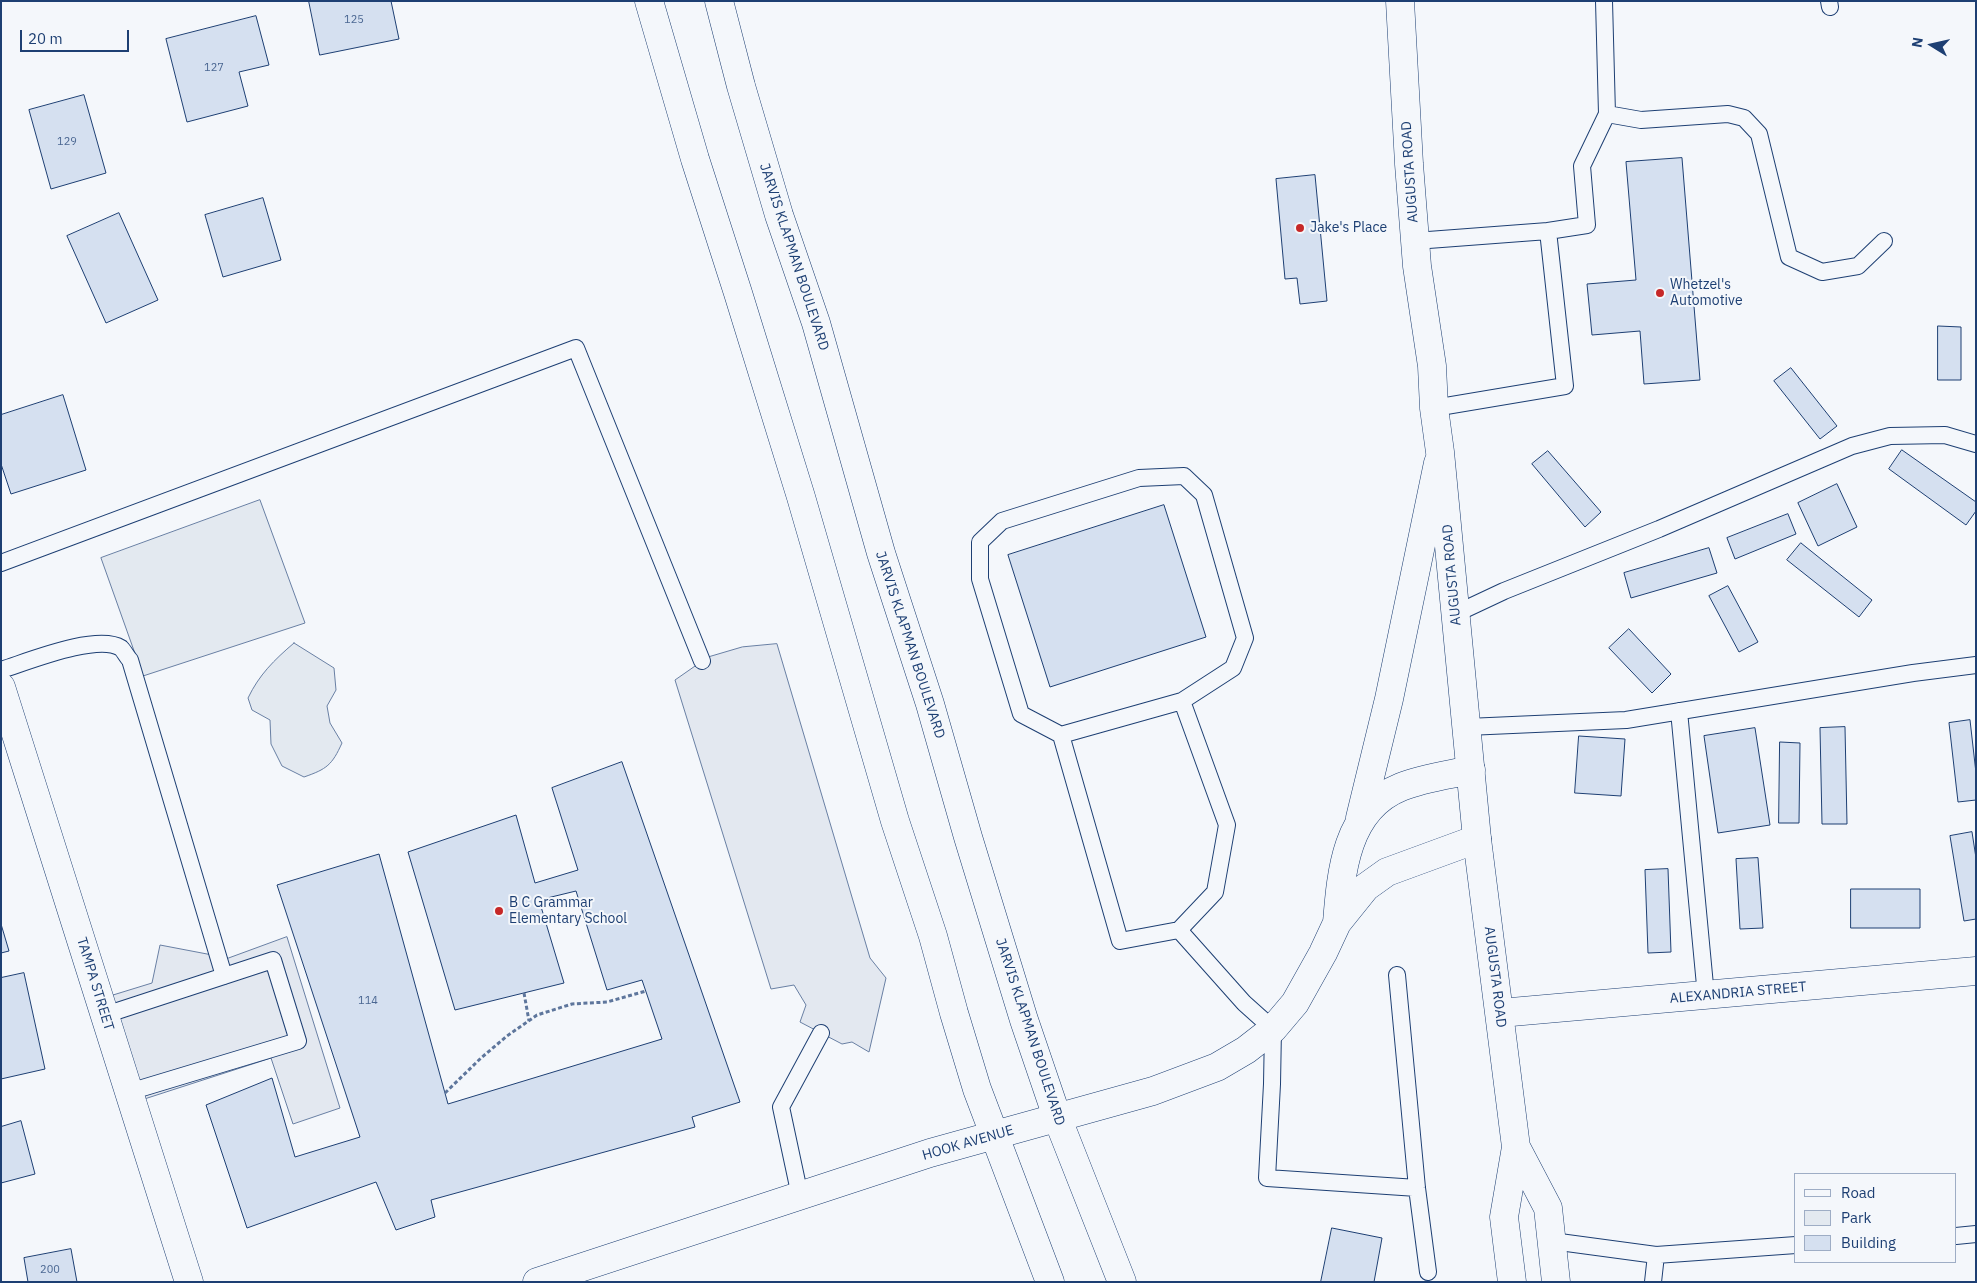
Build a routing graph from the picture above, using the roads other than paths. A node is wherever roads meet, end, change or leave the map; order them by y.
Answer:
1 (649, 1) edge
2 (719, 1) edge
3 (1400, 1) edge
4 (1604, 1) edge
5 (1607, 114) junction
6 (1548, 231) junction
7 (1415, 241) junction
8 (1884, 241) dead end
9 (1434, 408) junction
10 (1976, 444) edge
11 (1440, 452) junction
12 (1, 563) edge
13 (1455, 614) junction
14 (702, 661) dead end
15 (1976, 665) edge
16 (1, 670) edge
17 (1, 687) edge
18 (1182, 701) junction
19 (1679, 711) junction
20 (1467, 727) junction
21 (1061, 735) junction
22 (1471, 770) junction
23 (1360, 818) junction
24 (1477, 840) junction
25 (1337, 924) junction
26 (1179, 930) junction
27 (1976, 971) edge
28 (1397, 975) dead end
29 (224, 976) junction
30 (1706, 996) junction
31 (1500, 1013) junction
32 (105, 1015) junction
33 (1272, 1029) junction
34 (821, 1033) dead end
35 (129, 1092) junction
36 (1057, 1117) junction
37 (994, 1136) junction
38 (1516, 1147) junction
39 (1418, 1188) junction
40 (800, 1196) junction
41 (1976, 1234) edge
42 (1957, 1236) edge
43 (1552, 1242) junction
44 (1794, 1246) edge
45 (1656, 1255) junction
46 (1428, 1272) dead end
47 (188, 1282) edge
48 (537, 1282) edge
49 (1050, 1282) edge
50 (1122, 1282) edge
51 (1512, 1282) edge
52 (1556, 1282) edge
53 (1653, 1282) edge

1 - 37 main road
2 - 36 main road, JARVIS KLAPMAN BOULEVARD
3 - 7 main road, AUGUSTA ROAD
4 - 5 lane
5 - 6 lane
5 - 8 lane
6 - 7 lane
6 - 9 lane
7 - 9 main road, AUGUSTA ROAD
9 - 11 main road, AUGUSTA ROAD
10 - 13 lane
11 - 13 main road, AUGUSTA ROAD
11 - 23 main road
12 - 14 lane
13 - 20 main road, AUGUSTA ROAD
15 - 19 lane
16 - 29 lane
17 - 32 main road, TAMPA STREET
18 - 21 lane
18 - 21 lane
18 - 26 lane
19 - 20 lane
19 - 30 lane
20 - 22 main road, AUGUSTA ROAD
21 - 26 lane
22 - 23 main road, HOOK AVENUE
22 - 24 main road, AUGUSTA ROAD
23 - 25 main road, HOOK AVENUE
24 - 25 main road, HOOK AVENUE
24 - 31 main road, AUGUSTA ROAD
25 - 33 main road, HOOK AVENUE
26 - 33 lane
27 - 30 main road, ALEXANDRIA STREET
28 - 39 lane
29 - 32 lane
29 - 35 lane
30 - 31 main road, ALEXANDRIA STREET
31 - 38 main road, AUGUSTA ROAD
32 - 35 main road, TAMPA STREET
33 - 36 main road, HOOK AVENUE
33 - 39 lane
34 - 40 lane
35 - 47 main road, TAMPA STREET
36 - 37 main road, HOOK AVENUE
36 - 50 main road, JARVIS KLAPMAN BOULEVARD
37 - 40 main road, HOOK AVENUE
37 - 49 main road
38 - 43 main road, AUGUSTA ROAD
38 - 51 main road, AUGUSTA ROAD
39 - 46 lane
40 - 48 main road, HOOK AVENUE
41 - 42 lane
43 - 45 lane
43 - 52 main road, AUGUSTA ROAD
44 - 45 lane
45 - 53 lane

